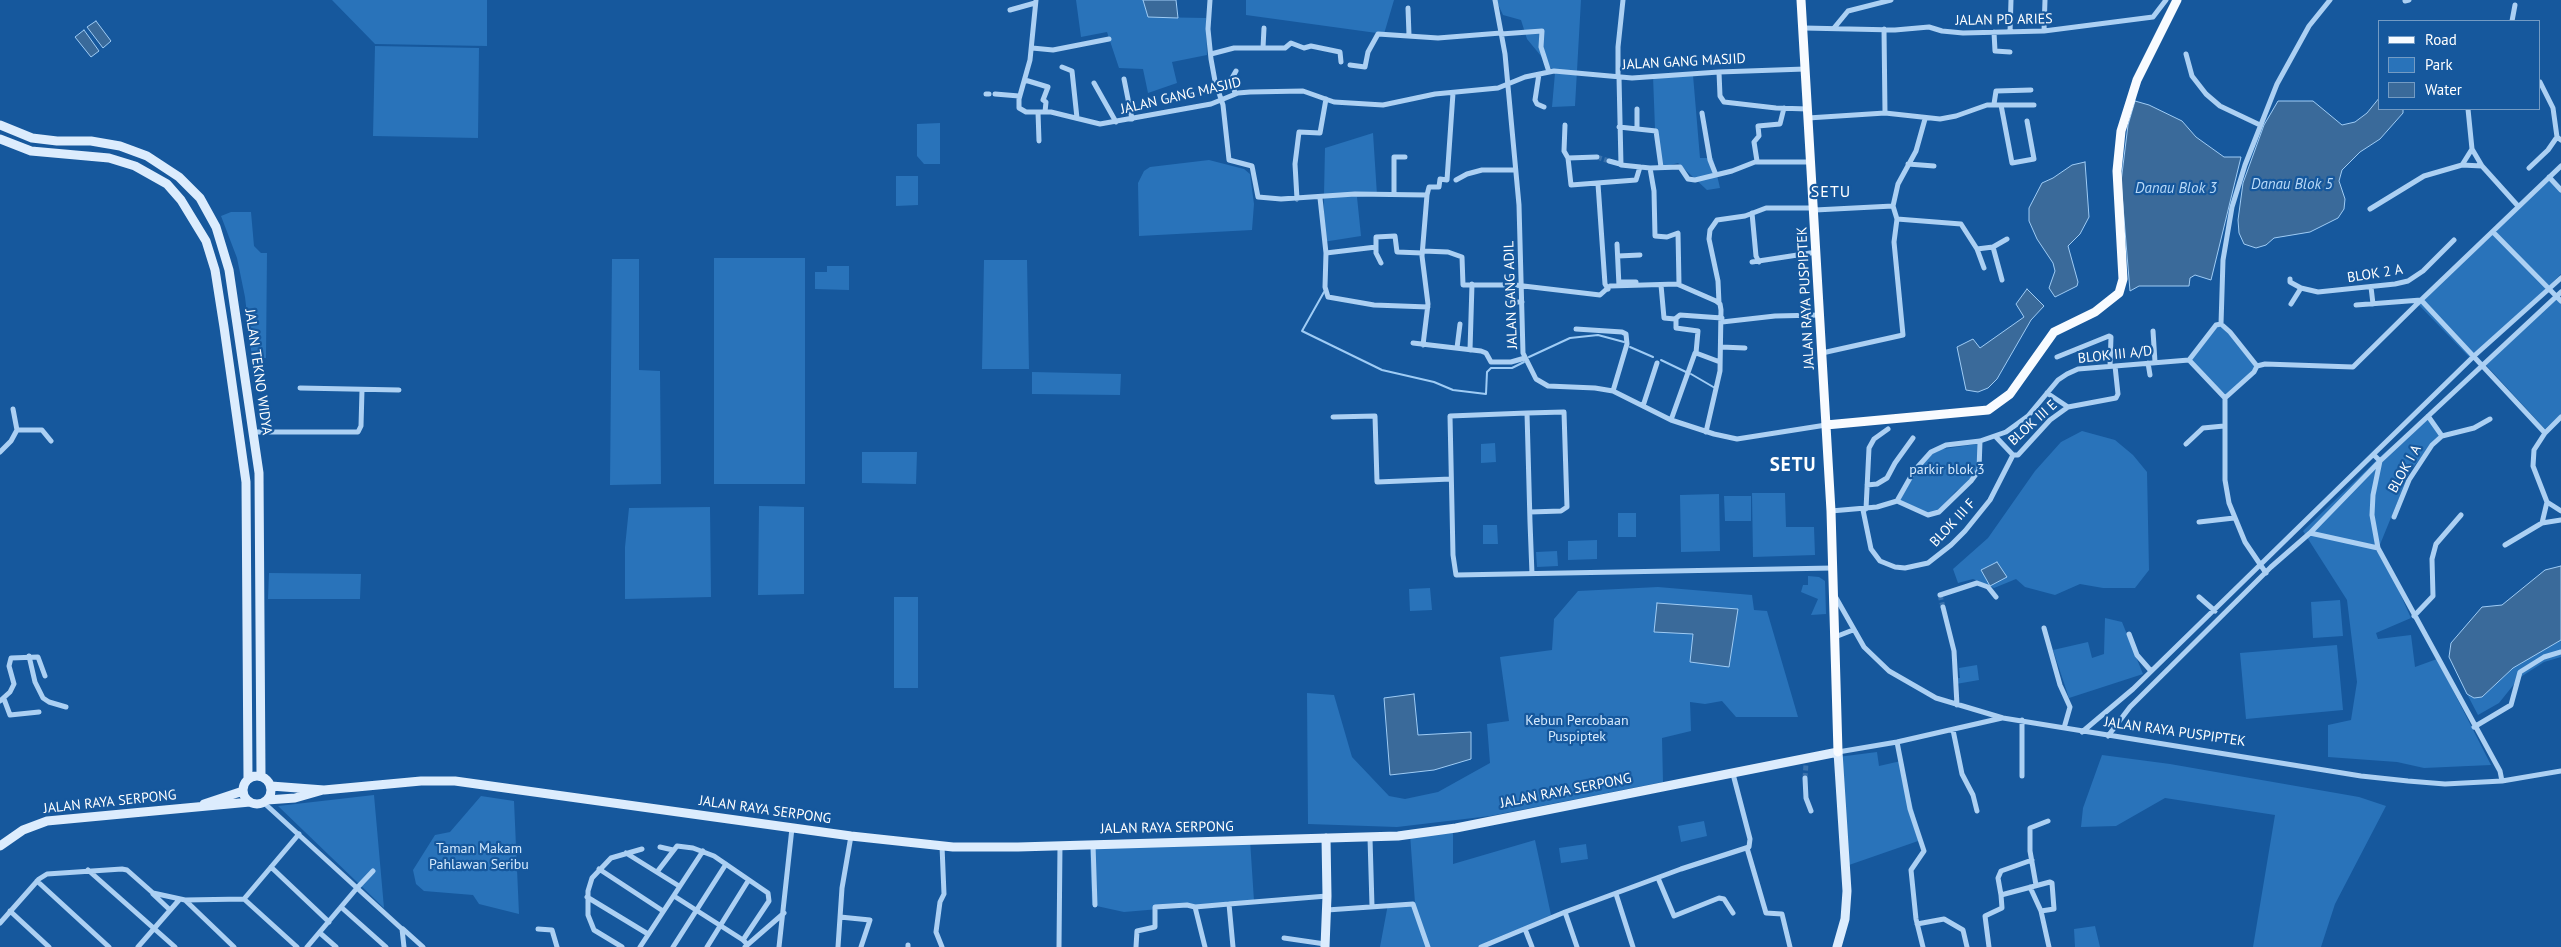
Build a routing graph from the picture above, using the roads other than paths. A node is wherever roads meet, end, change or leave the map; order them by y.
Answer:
1 (1210, 0) edge
2 (1495, 0) edge
3 (1623, 0) edge
4 (1801, 0) edge
5 (1891, 0) edge
6 (2011, 0) edge
7 (2044, 0) edge
8 (2166, 0) edge
9 (2177, 0) edge
10 (2326, 1) edge
11 (1036, 2) edge
12 (2515, 5) dead end
13 (1408, 8) dead end
14 (1010, 10) dead end
15 (2512, 20) edge
16 (1264, 28) dead end
17 (1804, 28) junction
18 (1834, 28) junction
19 (1884, 30) junction
20 (2044, 31) junction
21 (1994, 32) junction
22 (2010, 32) junction
23 (1501, 34) junction
24 (1409, 35) junction
25 (1109, 39) dead end
26 (1032, 48) junction
27 (1264, 48) junction
28 (2010, 52) dead end
29 (1211, 54) junction
30 (2186, 54) dead end
31 (1341, 62) dead end
32 (1350, 65) dead end
33 (1062, 67) dead end
34 (1806, 68) junction
35 (1236, 71) dead end
36 (1549, 72) junction
37 (1719, 72) junction
38 (1539, 74) junction
39 (1619, 77) junction
40 (1124, 79) dead end
41 (1025, 80) junction
42 (1094, 83) dead end
43 (2541, 84) edge
44 (1506, 85) junction
45 (2031, 90) dead end
46 (1453, 92) junction
47 (990, 94) dead end
48 (1235, 94) junction
49 (1019, 96) junction
50 (1222, 100) junction
51 (1326, 100) junction
52 (1994, 104) junction
53 (2001, 105) junction
54 (2034, 105) dead end
55 (1544, 107) dead end
56 (1784, 108) junction
57 (1637, 109) dead end
58 (1808, 109) junction
59 (2468, 110) edge
60 (1038, 112) junction
61 (1045, 112) junction
62 (1702, 113) dead end
63 (1885, 113) junction
64 (1077, 118) junction
65 (1808, 118) junction
66 (1925, 119) junction
67 (1132, 120) junction
68 (2027, 121) dead end
69 (1116, 122) junction
70 (0, 125) edge
71 (1565, 125) dead end
72 (2260, 125) junction
73 (1619, 127) junction
74 (1637, 129) junction
75 (0, 139) edge
76 (2559, 139) edge
77 (1039, 141) dead end
78 (2472, 149) junction
79 (1406, 157) dead end
80 (1597, 157) tunnel mouth
81 (1568, 158) junction
82 (1609, 161) tunnel mouth
83 (1757, 161) junction
84 (1812, 162) junction
85 (1620, 164) junction
86 (1908, 164) junction
87 (2462, 164) junction
88 (1934, 166) dead end
89 (2482, 166) junction
90 (2561, 166) edge
91 (1640, 167) junction
92 (1661, 167) junction
93 (1650, 168) junction
94 (2529, 168) dead end
95 (1515, 170) junction
96 (1716, 175) junction
97 (2549, 177) junction
98 (1456, 180) dead end
99 (1598, 184) junction
100 (2561, 190) edge
101 (1394, 194) junction
102 (1427, 195) junction
103 (1320, 198) junction
104 (1297, 199) junction
105 (1893, 206) junction
106 (2518, 206) junction
107 (1815, 209) junction
108 (2370, 209) dead end
109 (1752, 213) junction
110 (1897, 219) junction
111 (2493, 232) junction
112 (2008, 239) dead end
113 (2454, 240) dead end
114 (1617, 244) dead end
115 (1376, 247) junction
116 (1994, 247) junction
117 (1977, 249) junction
118 (1423, 252) junction
119 (1817, 252) junction
120 (1326, 253) junction
121 (1640, 255) dead end
122 (1618, 256) junction
123 (1752, 262) dead end
124 (1759, 262) junction
125 (1382, 263) dead end
126 (1984, 268) dead end
127 (2561, 278) edge
128 (2290, 279) dead end
129 (2002, 280) dead end
130 (1661, 283) junction
131 (1472, 284) junction
132 (1619, 284) junction
133 (1679, 284) junction
134 (1508, 285) junction
135 (1523, 287) junction
136 (2371, 287) junction
137 (2301, 288) junction
138 (1608, 289) junction
139 (2549, 290) junction
140 (2560, 297) edge
141 (2421, 300) junction
142 (1522, 302) junction
143 (1719, 303) junction
144 (2291, 304) dead end
145 (2373, 304) junction
146 (2356, 305) dead end
147 (1428, 307) junction
148 (1820, 315) junction
149 (1676, 318) junction
150 (1722, 320) junction
151 (1460, 324) dead end
152 (2221, 324) junction
153 (238, 325) junction
154 (224, 327) junction
155 (1576, 329) dead end
156 (2153, 331) dead end
157 (1413, 344) dead end
158 (1423, 345) junction
159 (1721, 347) junction
160 (1457, 348) junction
161 (1745, 348) dead end
162 (1470, 350) junction
163 (1695, 353) junction
164 (1822, 353) junction
165 (2057, 356) dead end
166 (2474, 356) junction
167 (1526, 360) junction
168 (2189, 360) junction
169 (1720, 362) junction
170 (2155, 362) junction
171 (1657, 363) dead end
172 (2148, 363) junction
173 (2113, 366) junction
174 (2257, 366) junction
175 (2482, 366) junction
176 (2150, 375) dead end
177 (300, 388) dead end
178 (362, 390) junction
179 (399, 390) dead end
180 (1613, 391) junction
181 (2047, 393) junction
182 (2225, 398) junction
183 (1643, 406) junction
184 (2068, 407) junction
185 (13, 409) dead end
186 (1527, 413) junction
187 (2428, 416) junction
188 (1333, 417) dead end
189 (2561, 417) edge
190 (2490, 419) dead end
191 (1672, 420) junction
192 (1826, 424) junction
193 (2224, 426) junction
194 (1888, 429) dead end
195 (17, 430) junction
196 (252, 432) junction
197 (1706, 432) junction
198 (2545, 432) junction
199 (2442, 436) junction
200 (1996, 437) junction
201 (1914, 438) dead end
202 (51, 441) dead end
203 (1980, 441) junction
204 (2186, 444) dead end
205 (0, 452) edge
206 (2013, 455) junction
207 (2374, 455) junction
208 (2380, 461) junction
209 (1451, 480) junction
210 (1867, 485) junction
211 (1897, 501) junction
212 (2547, 502) junction
213 (1864, 509) junction
214 (1831, 511) junction
215 (2561, 511) edge
216 (1530, 512) junction
217 (2461, 515) dead end
218 (2394, 517) dead end
219 (2234, 518) junction
220 (2561, 520) edge
221 (2199, 522) dead end
222 (2542, 523) junction
223 (2310, 533) junction
224 (2505, 545) dead end
225 (2378, 548) junction
226 (2265, 560) junction
227 (2260, 565) junction
228 (2271, 567) junction
229 (1834, 568) junction
230 (2266, 573) junction
231 (1532, 574) junction
232 (1834, 595) junction
233 (1940, 595) dead end
234 (1996, 597) dead end
235 (2199, 597) dead end
236 (1942, 607) tunnel mouth
237 (2215, 611) junction
238 (2414, 616) junction
239 (2044, 628) dead end
240 (1853, 630) junction
241 (2129, 634) dead end
242 (1835, 637) junction
243 (2561, 652) edge
244 (29, 656) junction
245 (2151, 671) junction
246 (45, 676) dead end
247 (2123, 699) junction
248 (2, 700) edge
249 (1957, 705) junction
250 (66, 707) dead end
251 (2130, 707) junction
252 (39, 712) dead end
253 (2003, 718) junction
254 (2022, 720) junction
255 (2474, 727) junction
256 (2064, 728) junction
257 (1953, 730) junction
258 (2082, 732) junction
259 (2108, 736) junction
260 (1897, 742) junction
261 (1838, 752) junction
262 (2500, 771) junction
263 (2561, 771) edge
264 (1733, 774) junction
265 (260, 776) junction
266 (2022, 776) dead end
267 (248, 778) junction
268 (1805, 778) tunnel mouth
269 (2512, 779) junction
270 (2502, 781) junction
271 (271, 786) junction
272 (324, 790) junction
273 (243, 791) junction
274 (265, 801) junction
275 (250, 802) junction
276 (199, 806) junction
277 (1811, 811) dead end
278 (1977, 811) dead end
279 (2048, 821) dead end
280 (792, 828) junction
281 (299, 834) junction
282 (851, 836) junction
283 (1326, 838) junction
284 (1370, 838) junction
285 (1, 844) edge
286 (1060, 844) junction
287 (1093, 844) junction
288 (942, 846) junction
289 (660, 847) dead end
290 (1747, 848) junction
291 (642, 849) dead end
292 (673, 850) junction
293 (703, 851) junction
294 (626, 853) junction
295 (2032, 860) junction
296 (726, 864) junction
297 (271, 867) junction
298 (88, 870) junction
299 (599, 870) junction
300 (373, 871) dead end
301 (657, 872) junction
302 (1658, 878) junction
303 (37, 881) junction
304 (748, 881) junction
305 (679, 886) junction
306 (2033, 886) junction
307 (356, 888) junction
308 (153, 893) junction
309 (1616, 894) junction
310 (2001, 895) junction
311 (587, 896) junction
312 (674, 896) junction
313 (1328, 896) junction
314 (244, 899) junction
315 (182, 900) junction
316 (1229, 904) junction
317 (1095, 905) dead end
318 (1372, 906) junction
319 (1195, 907) junction
320 (341, 908) junction
321 (170, 910) junction
322 (663, 910) junction
323 (696, 910) junction
324 (1327, 910) junction
325 (10, 911) junction
326 (2041, 911) junction
327 (1564, 912) junction
328 (1733, 912) dead end
329 (784, 913) junction
330 (840, 917) junction
331 (329, 922) junction
332 (0, 923) edge
333 (1917, 924) junction
334 (720, 925) junction
335 (154, 929) junction
336 (402, 929) junction
337 (538, 929) dead end
338 (1525, 929) junction
339 (320, 933) junction
340 (648, 934) junction
341 (1284, 938) dead end
342 (612, 944) edge
343 (745, 944) edge
344 (1325, 946) edge
345 (49, 947) edge
346 (109, 947) edge
347 (138, 947) edge
348 (175, 947) edge
349 (234, 947) edge
350 (297, 947) edge
351 (307, 947) edge
352 (336, 947) edge
353 (386, 947) edge
354 (404, 947) edge
355 (423, 947) edge
356 (557, 947) edge
357 (622, 947) edge
358 (640, 947) edge
359 (673, 947) edge
360 (707, 947) edge
361 (779, 947) edge
362 (838, 947) edge
363 (861, 947) edge
364 (942, 947) edge
365 (1059, 947) edge
366 (1136, 947) edge
367 (1205, 947) edge
368 (1233, 947) edge
369 (1428, 947) edge
370 (1481, 947) edge
371 (1532, 947) edge
372 (1577, 947) edge
373 (1632, 947) edge
374 (1790, 947) edge
375 (1837, 947) edge
376 (1923, 947) edge
377 (1967, 947) edge
378 (1988, 947) edge
379 (2049, 947) edge

1 - 29 street
2 - 23 street, JALAN GANG ADIL
3 - 39 street
4 - 17 main road, JALAN RAYA PUSPIPTEK
5 - 18 street
6 - 22 street
7 - 20 street
8 - 20 street, JALAN PD ARIES
9 - 192 main road
10 - 72 street
11 - 14 street
11 - 26 street
12 - 15 street
13 - 24 street
16 - 27 street
17 - 18 street, JALAN PD ARIES
17 - 34 main road, JALAN RAYA PUSPIPTEK
18 - 19 street, JALAN PD ARIES
19 - 21 street, JALAN PD ARIES
19 - 63 street
20 - 22 street, JALAN PD ARIES
21 - 22 street, JALAN PD ARIES
21 - 28 street
23 - 24 street
23 - 36 street
23 - 44 street, JALAN GANG ADIL
24 - 32 street
25 - 26 street
26 - 41 street
27 - 29 street
27 - 31 street
29 - 50 street
30 - 72 street
33 - 64 street
34 - 37 street, JALAN GANG MASJID
34 - 58 main road, JALAN RAYA PUSPIPTEK
35 - 48 street
36 - 38 street, JALAN GANG MASJID
36 - 39 street, JALAN GANG MASJID
37 - 39 street, JALAN GANG MASJID
37 - 56 street
38 - 44 street, JALAN GANG MASJID
38 - 55 street
39 - 73 street
40 - 67 street
41 - 49 street
41 - 61 street
42 - 69 street
43 - 76 street
44 - 46 street, JALAN GANG MASJID
44 - 95 street, JALAN GANG ADIL
45 - 52 street
46 - 51 street, JALAN GANG MASJID
46 - 102 street
47 - 49 street
48 - 50 street, JALAN GANG MASJID
48 - 51 street, JALAN GANG MASJID
49 - 60 street, JALAN GANG MASJID
50 - 67 street, JALAN GANG MASJID
50 - 104 street
51 - 104 street
52 - 53 street
52 - 66 street
53 - 54 street
53 - 68 street
56 - 58 street
56 - 83 street
57 - 74 street
58 - 65 main road, JALAN RAYA PUSPIPTEK
59 - 78 street
60 - 61 street, JALAN GANG MASJID
60 - 77 street
61 - 64 street, JALAN GANG MASJID
62 - 96 street
63 - 65 street
63 - 66 street
64 - 69 street, JALAN GANG MASJID
65 - 84 main road, JALAN RAYA PUSPIPTEK
66 - 86 street
67 - 69 street, JALAN GANG MASJID
70 - 153 main road, JALAN TEKNO WIDYA
71 - 81 street
72 - 152 street
73 - 74 street
73 - 85 street
74 - 92 street
75 - 154 main road, JALAN TEKNO WIDYA
76 - 94 street
78 - 87 street
78 - 89 street
79 - 101 street
80 - 81 street
81 - 99 street
82 - 85 street
83 - 84 street
83 - 96 street
84 - 107 main road, JALAN RAYA PUSPIPTEK
85 - 91 street
86 - 88 street
86 - 105 street
87 - 89 street
87 - 108 street
89 - 106 street
90 - 97 street
91 - 93 street
91 - 99 street
92 - 93 street
92 - 96 street
93 - 133 street
95 - 98 street
95 - 135 street, JALAN GANG ADIL
97 - 100 street
97 - 106 street
99 - 138 street
101 - 102 street
101 - 103 street
102 - 118 street
103 - 104 street
103 - 120 street
105 - 107 street
105 - 110 street
106 - 111 street
107 - 109 street
107 - 119 main road, JALAN RAYA PUSPIPTEK
109 - 124 street
109 - 143 street
110 - 117 street
110 - 164 street
111 - 139 street
111 - 141 street
112 - 116 street
113 - 136 street, BLOK 2 A
114 - 122 street
115 - 118 street
115 - 120 street
115 - 125 street
116 - 117 street
116 - 129 street
117 - 126 street
118 - 131 street
118 - 147 street
119 - 124 street
119 - 148 main road, JALAN RAYA PUSPIPTEK
120 - 147 street
121 - 122 street
122 - 132 street
123 - 124 street
127 - 139 street
128 - 137 street
130 - 132 street
130 - 133 street
130 - 149 street
131 - 134 street
131 - 162 street
132 - 138 street
133 - 143 street
134 - 135 street
134 - 142 street
135 - 138 street
135 - 142 street, JALAN GANG ADIL
136 - 137 street, BLOK 2 A
136 - 145 street
137 - 144 street
139 - 140 street
139 - 166 street
140 - 175 street
141 - 145 street
141 - 166 street
141 - 174 street
142 - 167 street, JALAN GANG ADIL
143 - 150 street
145 - 146 street
147 - 158 street
148 - 150 street
148 - 164 main road, JALAN RAYA PUSPIPTEK
149 - 150 street
149 - 163 street
150 - 159 street
151 - 160 street
152 - 168 street
152 - 174 street
153 - 154 main road
153 - 196 main road, JALAN TEKNO WIDYA
154 - 267 main road, JALAN TEKNO WIDYA
155 - 180 street
156 - 170 street
157 - 158 street
158 - 160 street
159 - 161 street
159 - 169 street
160 - 162 street
162 - 167 street
163 - 169 street
163 - 191 street
164 - 192 main road, JALAN RAYA PUSPIPTEK
165 - 173 street
166 - 175 street
166 - 207 street
167 - 180 street, JALAN GANG ADIL
168 - 170 street, BLOK III A/D
168 - 182 street
169 - 197 street
170 - 172 street, BLOK III A/D
171 - 183 street
172 - 173 street, BLOK III A/D
172 - 176 street
173 - 181 street, BLOK III A/D
173 - 184 street
174 - 182 street
175 - 187 street
175 - 198 street
177 - 178 street
178 - 179 street
178 - 196 street
180 - 183 street, JALAN GANG ADIL
181 - 184 street, BLOK III E
181 - 200 street, BLOK III A/D
182 - 193 street
183 - 191 street, JALAN GANG ADIL
184 - 206 street, BLOK III E
185 - 195 street
186 - 209 street
186 - 216 street
186 - 216 street
187 - 199 street
187 - 208 street
188 - 209 street
189 - 198 street
190 - 199 street
191 - 197 street, JALAN GANG ADIL
192 - 197 street, JALAN GANG ADIL
192 - 214 main road, JALAN RAYA PUSPIPTEK
193 - 204 street
193 - 219 street
194 - 210 street, BLOK III F
195 - 202 street
195 - 205 street
196 - 265 main road, JALAN TEKNO WIDYA
198 - 212 street
199 - 218 street, BLOK I A
200 - 203 street, BLOK III A/D
200 - 206 street, BLOK III E
201 - 210 street
203 - 211 street, BLOK III A/D
203 - 211 street
206 - 213 street, BLOK III F
207 - 208 street
207 - 226 street
208 - 223 street
208 - 225 street
209 - 231 street
210 - 213 street, BLOK III F
211 - 213 street
212 - 215 street
212 - 222 street
213 - 214 street
214 - 229 main road, JALAN RAYA PUSPIPTEK
216 - 231 street
217 - 238 street
219 - 221 street
219 - 227 street
220 - 222 street
222 - 224 street
223 - 225 street
223 - 228 street
225 - 238 street
226 - 227 street
226 - 228 street
227 - 230 street
227 - 237 street
228 - 230 street
229 - 231 street
229 - 232 main road, JALAN RAYA PUSPIPTEK
230 - 251 street
232 - 240 street, JALAN RAYA PUSPIPTEK
232 - 242 main road, JALAN RAYA PUSPIPTEK
233 - 234 street
235 - 237 street
236 - 249 street
237 - 245 street
238 - 255 street
239 - 256 street
240 - 242 street
240 - 249 street, JALAN RAYA PUSPIPTEK
241 - 245 street
242 - 261 main road, JALAN RAYA PUSPIPTEK
243 - 255 street
244 - 246 street
244 - 248 street
244 - 250 street
245 - 247 street
247 - 251 street
247 - 258 street
248 - 252 street
249 - 253 street, JALAN RAYA PUSPIPTEK
251 - 259 street
253 - 254 street, JALAN RAYA PUSPIPTEK
253 - 257 street, JALAN RAYA SERPONG
254 - 256 street, JALAN RAYA PUSPIPTEK
254 - 266 street
255 - 262 street
256 - 258 street, JALAN RAYA PUSPIPTEK
257 - 260 street, JALAN RAYA SERPONG
257 - 278 street
258 - 259 street, JALAN RAYA PUSPIPTEK
259 - 270 street, JALAN RAYA PUSPIPTEK
260 - 261 street, JALAN RAYA SERPONG
260 - 333 street
261 - 264 main road, JALAN RAYA SERPONG
261 - 375 main road
262 - 269 street
262 - 270 street
263 - 269 street, JALAN RAYA PUSPIPTEK
264 - 284 main road, JALAN RAYA SERPONG
264 - 290 street
265 - 267 main road
265 - 271 main road
267 - 273 main road
268 - 277 street
269 - 270 street, JALAN RAYA PUSPIPTEK
271 - 272 main road, JALAN RAYA SERPONG
271 - 274 main road
272 - 274 main road, JALAN RAYA SERPONG
272 - 280 main road, JALAN RAYA SERPONG
273 - 275 main road
273 - 276 main road, JALAN RAYA SERPONG
274 - 275 main road
274 - 281 street
275 - 276 main road, JALAN RAYA SERPONG
276 - 285 main road, JALAN RAYA SERPONG
279 - 295 street
280 - 282 main road, JALAN RAYA SERPONG
280 - 329 street
281 - 297 street
281 - 307 street
282 - 288 main road, JALAN RAYA SERPONG
282 - 330 street
283 - 284 main road, JALAN RAYA SERPONG
283 - 287 main road, JALAN RAYA SERPONG
283 - 313 main road
284 - 318 street
286 - 287 main road, JALAN RAYA SERPONG
286 - 288 main road, JALAN RAYA SERPONG
286 - 365 street
287 - 317 street
288 - 364 street
289 - 292 street
290 - 302 street
290 - 374 street
291 - 294 street
292 - 293 street
292 - 301 street
293 - 296 street
293 - 305 street
294 - 299 street
294 - 301 street
295 - 306 street
295 - 310 street
296 - 304 street
296 - 323 street
297 - 314 street
297 - 331 street
298 - 303 street
298 - 308 street
298 - 335 street
299 - 311 street
299 - 322 street
300 - 307 street
301 - 305 street
302 - 309 street
302 - 328 street
303 - 325 street
303 - 346 street
304 - 334 street
304 - 343 street
305 - 312 street
306 - 310 street
306 - 326 street
306 - 326 street
307 - 320 street
307 - 336 street
308 - 315 street
308 - 321 street
309 - 327 street
309 - 373 street
310 - 378 street
311 - 340 street
311 - 342 street
312 - 322 street
312 - 323 street
313 - 316 street
313 - 324 main road
314 - 315 street
314 - 350 street
315 - 321 street
315 - 349 street
316 - 319 street
316 - 368 street
318 - 324 street
318 - 369 street
319 - 366 street
319 - 367 street
320 - 331 street
320 - 353 street
321 - 335 street
322 - 340 street
323 - 334 street
323 - 359 street
324 - 344 main road
325 - 332 street
325 - 345 street
326 - 379 street
327 - 338 street
327 - 372 street
329 - 343 street
329 - 361 street
330 - 362 street
330 - 363 street
331 - 339 street
333 - 376 street
333 - 377 street
334 - 343 street
334 - 360 street
335 - 347 street
335 - 348 street
336 - 354 street
336 - 355 street
337 - 356 street
338 - 370 street
338 - 371 street
339 - 351 street
339 - 352 street
340 - 358 street
341 - 344 street
342 - 357 street

